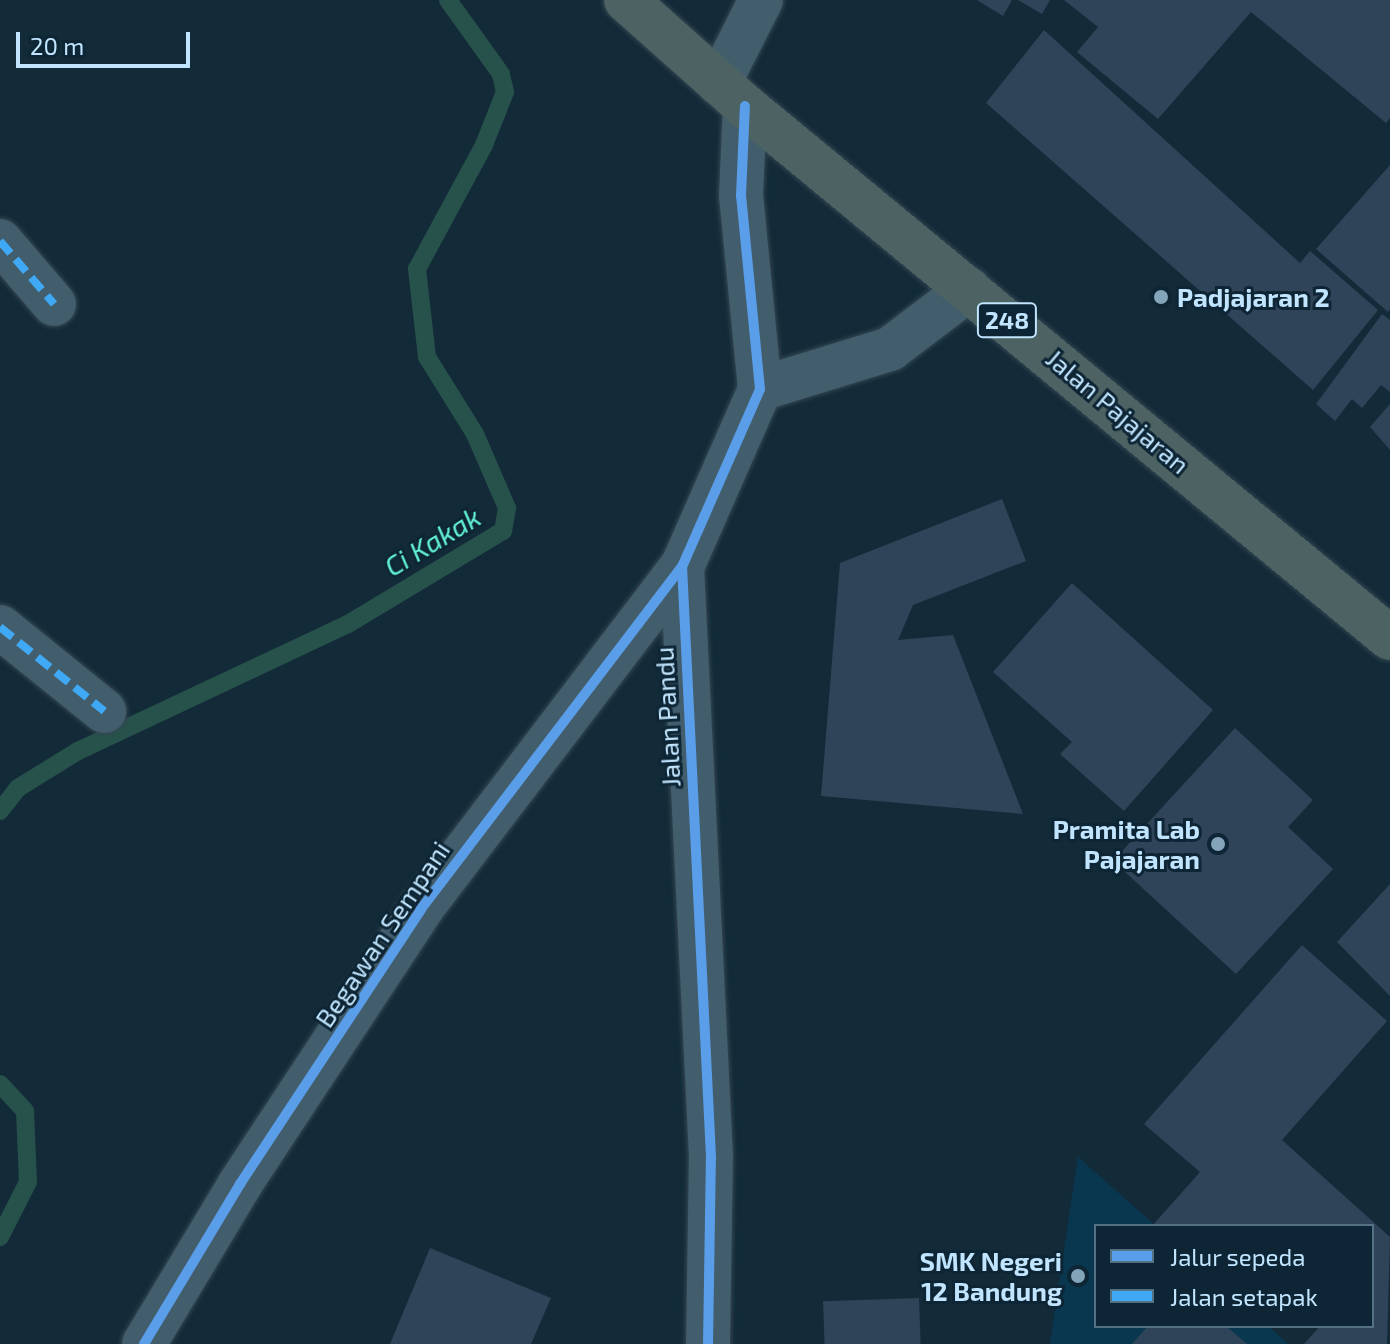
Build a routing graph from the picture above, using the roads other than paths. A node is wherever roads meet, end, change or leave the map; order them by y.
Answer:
1 (626, 0) edge
2 (761, 0) edge
3 (732, 95) junction
4 (0, 241) edge
5 (969, 289) junction
6 (54, 304) dead end
7 (760, 389) junction
8 (682, 567) junction
9 (0, 627) edge
10 (1390, 638) edge
11 (104, 711) dead end
12 (144, 1344) edge
13 (708, 1344) edge

1 - 3 highway, Jalan Pajajaran / 248
2 - 3 street
3 - 5 highway, Jalan Pajajaran / 248
3 - 7 street, Jalan Pandu
4 - 6 street
5 - 7 street
5 - 10 highway, Jalan Pajajaran / 248
7 - 8 street, Jalan Pandu
8 - 12 street, Begawan Sempani
8 - 13 street, Jalan Pandu
9 - 11 street

